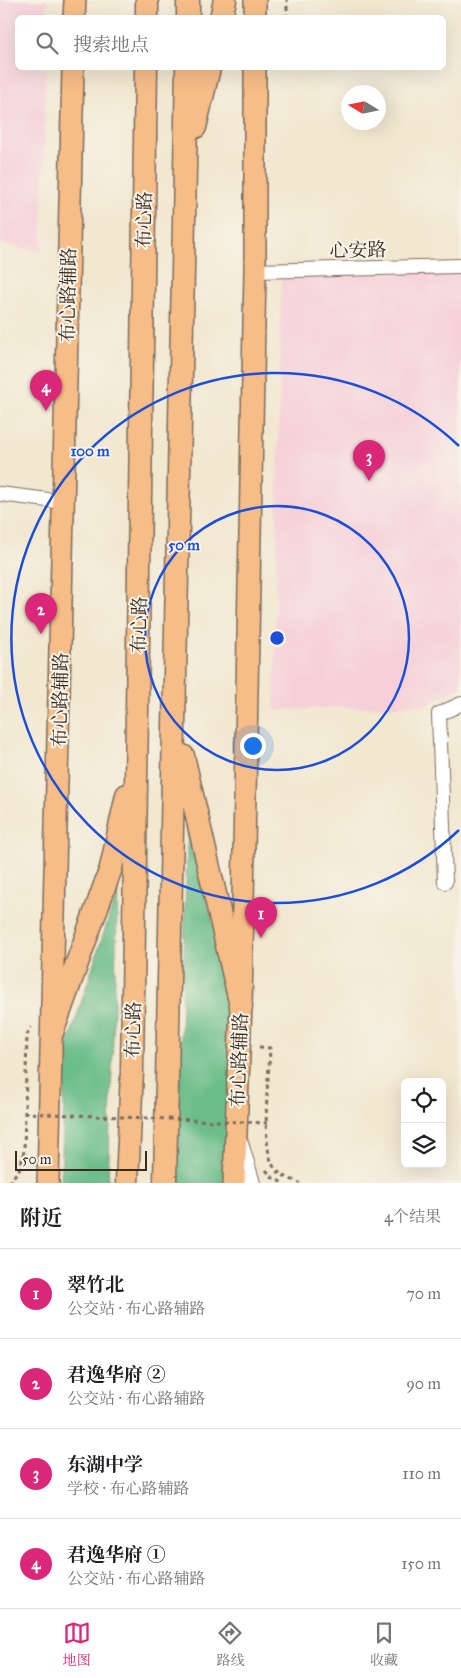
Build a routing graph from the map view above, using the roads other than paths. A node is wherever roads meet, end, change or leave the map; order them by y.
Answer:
1 (75, 0) edge
2 (147, 0) edge
3 (188, 0) edge
4 (225, 0) edge
5 (255, 0) edge
6 (74, 15) edge
7 (147, 15) edge
8 (188, 15) edge
9 (222, 15) edge
10 (255, 15) edge
11 (73, 70) edge
12 (146, 70) edge
13 (187, 70) edge
14 (209, 70) edge
15 (255, 70) edge
16 (185, 169) junction
17 (461, 266) edge
18 (255, 271) junction
19 (0, 494) edge
20 (64, 502) junction
21 (461, 704) edge
22 (175, 723) junction
23 (137, 745) junction
24 (445, 882) dead end
25 (241, 1006) junction
26 (53, 1030) junction
27 (237, 1135) junction
28 (47, 1178) edge
29 (127, 1183) edge
30 (165, 1183) edge
31 (234, 1183) edge
32 (251, 1183) edge

1 - 6 main road
2 - 7 highway
3 - 8 highway
4 - 9 highway
5 - 10 main road
11 - 20 main road, 布心路辅路
12 - 23 highway, 布心路
13 - 16 highway, 布心路
14 - 16 highway
15 - 18 main road, 布心路辅路
16 - 22 highway, 布心路
17 - 18 street, 心安路
18 - 25 main road, 布心路辅路
19 - 20 street
20 - 26 main road, 布心路辅路
21 - 24 street
22 - 25 highway
22 - 30 highway, 布心路
23 - 26 highway
23 - 29 highway, 布心路
25 - 27 main road, 布心路辅路
26 - 28 main road, 布心路辅路
27 - 31 main road, 布心路辅路
27 - 32 street

